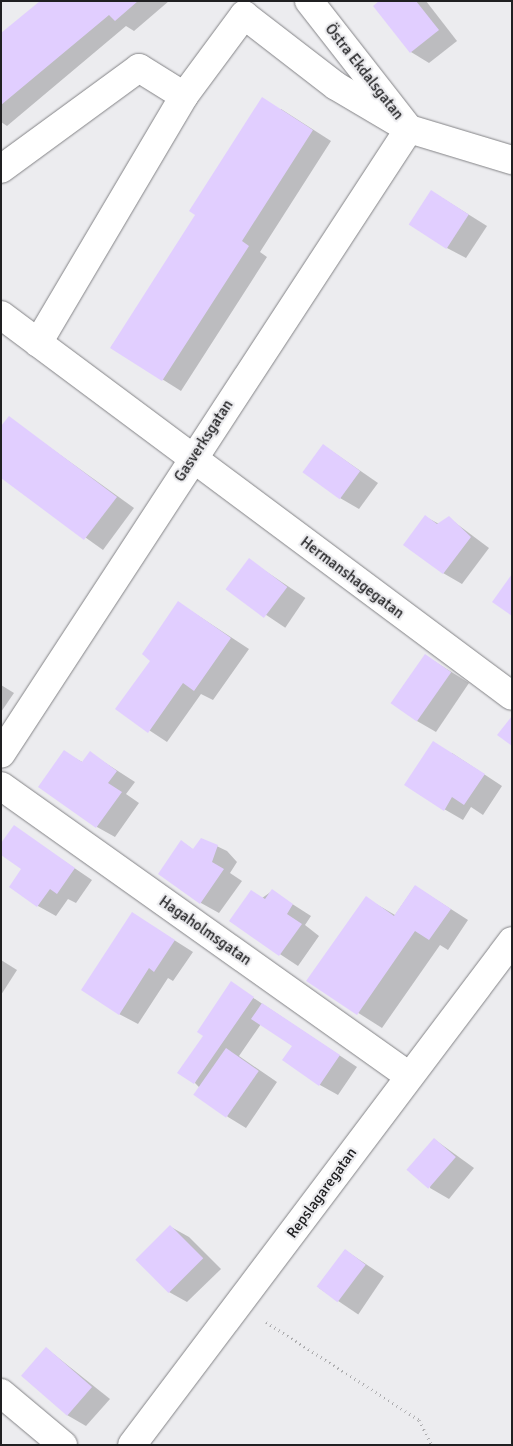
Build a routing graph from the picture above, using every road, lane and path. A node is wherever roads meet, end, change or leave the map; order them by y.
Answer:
1 (310, 1) edge
2 (184, 96) junction
3 (408, 129) junction
4 (512, 160) edge
5 (1, 170) edge
6 (1, 315) edge
7 (38, 343) junction
8 (192, 459) junction
9 (512, 696) edge
10 (1, 754) edge
11 (1, 786) edge
12 (512, 941) edge
13 (409, 1076) junction
14 (240, 1305) junction
15 (1, 1393) edge
16 (63, 1445) edge
17 (132, 1445) edge
18 (432, 1445) edge

1 - 3 street, Östra Ekdalsgatan
2 - 3 street
2 - 5 street
2 - 7 street
3 - 4 street, Östra Ekdalsgatan
3 - 8 street, Gasverksgatan
6 - 7 street, Hermanshagegatan
7 - 8 street, Hermanshagegatan
8 - 9 street, Hermanshagegatan
8 - 10 street, Gasverksgatan
11 - 13 street, Hagaholmsgatan
12 - 13 street, Repslagaregatan
13 - 14 street, Repslagaregatan
14 - 17 street, Repslagaregatan
14 - 18 path
15 - 16 street

